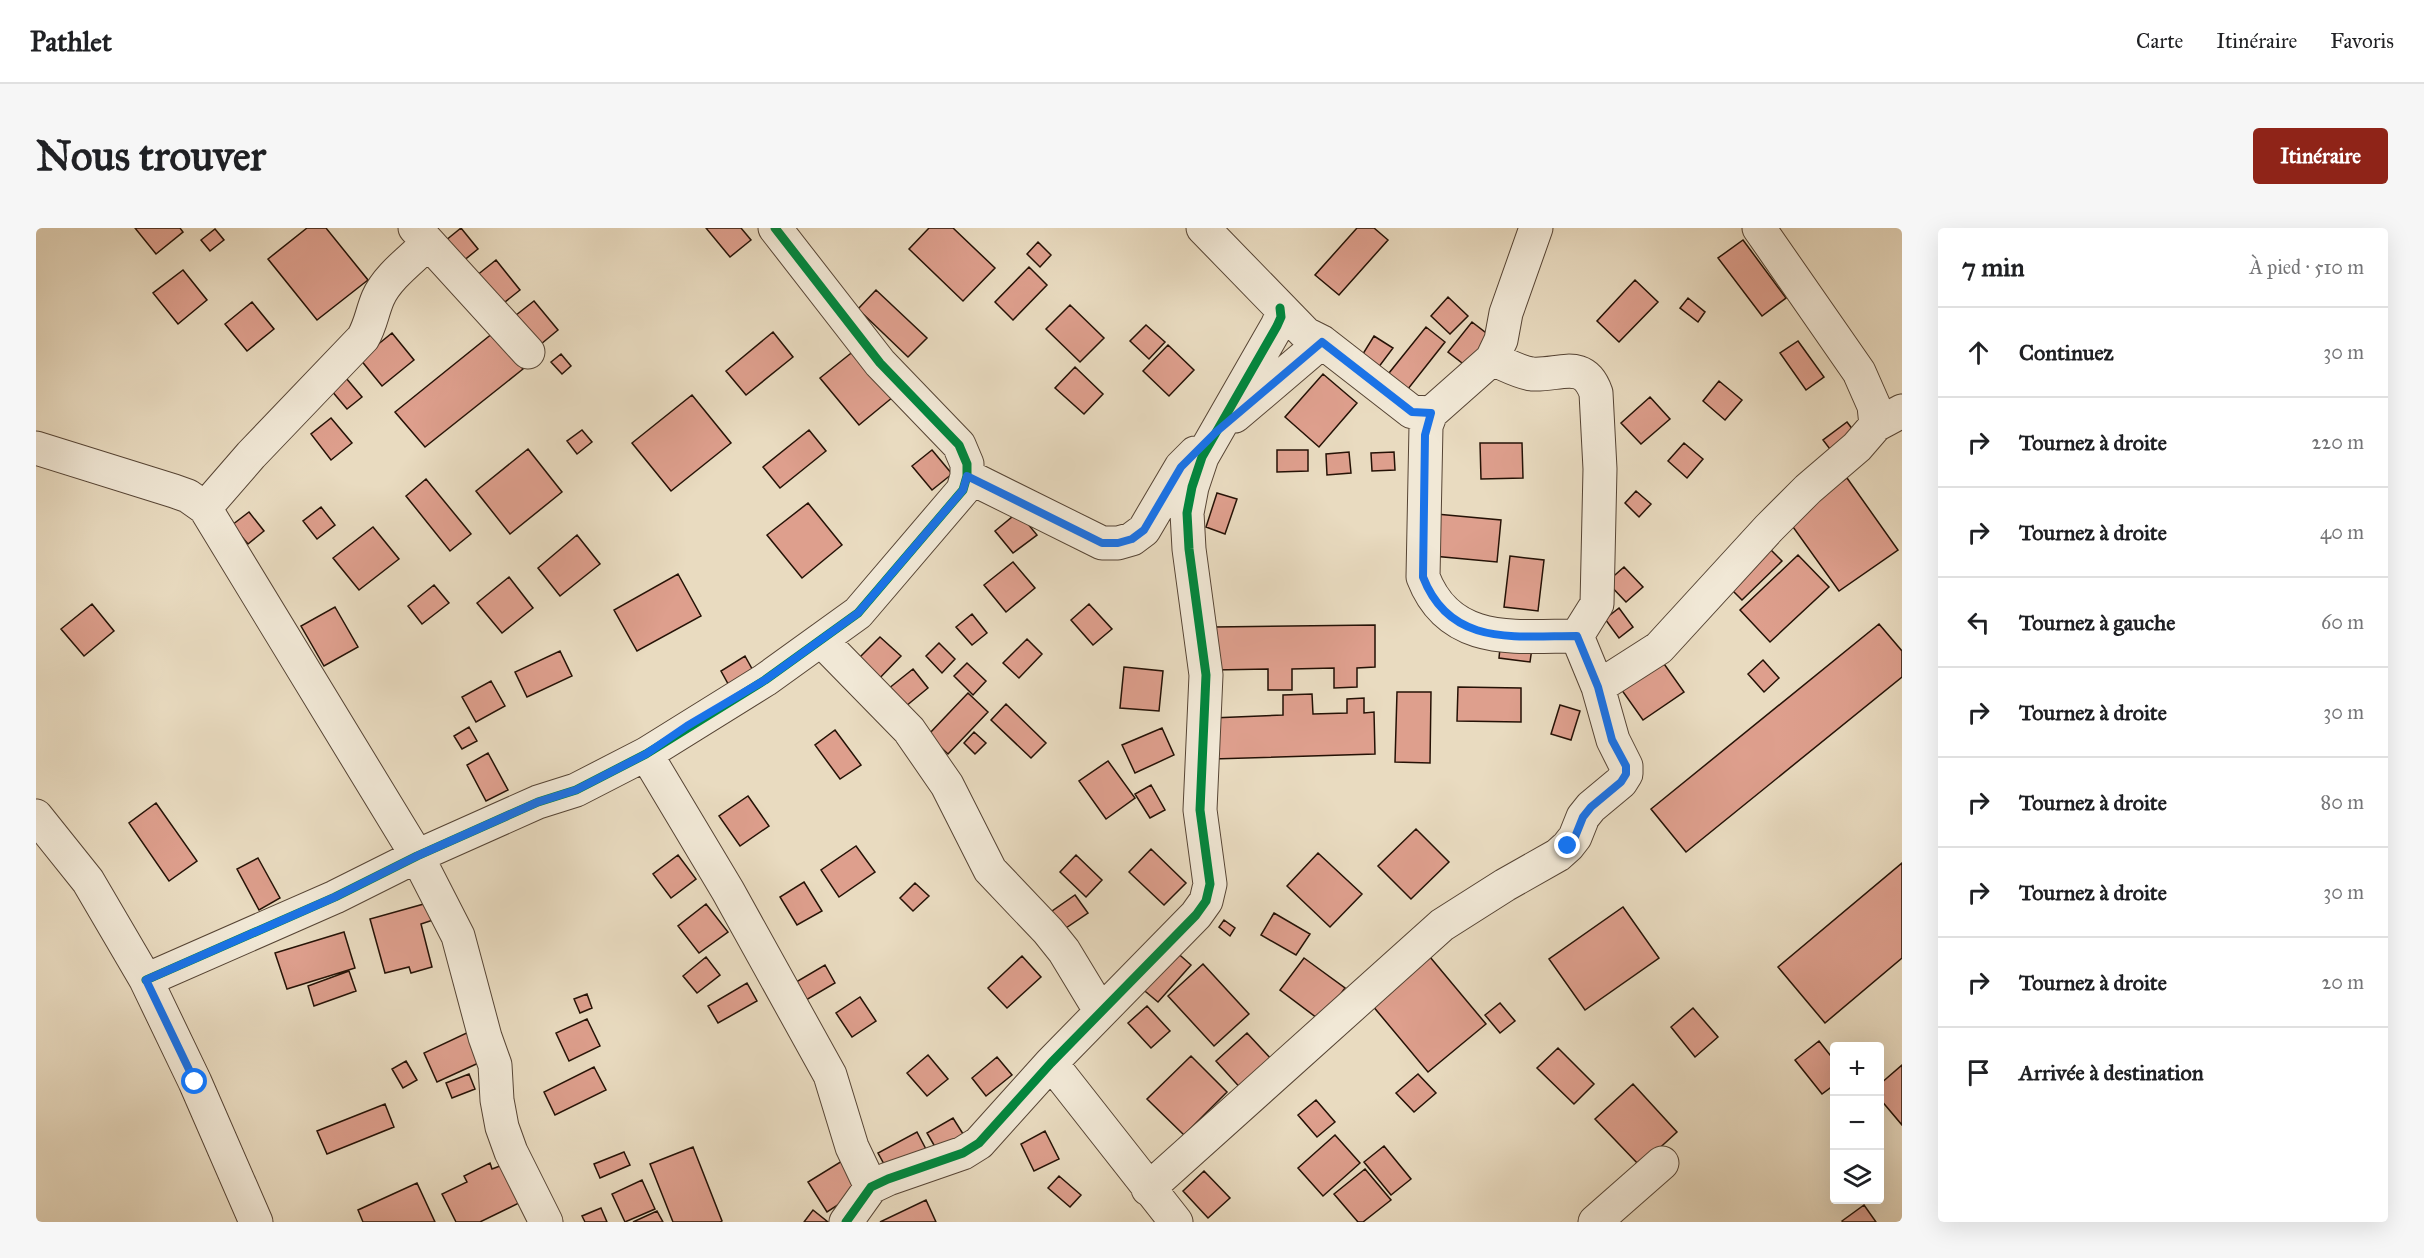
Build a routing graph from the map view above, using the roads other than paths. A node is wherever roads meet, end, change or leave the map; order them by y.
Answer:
1 (775, 228) edge
2 (1203, 228) edge
3 (1536, 228) edge
4 (1759, 228) edge
5 (421, 235) edge
6 (1280, 308) junction
7 (1322, 342) junction
8 (528, 352) dead end
9 (1492, 359) junction
10 (1431, 413) junction
11 (1889, 418) edge
12 (1216, 432) junction
13 (36, 448) edge
14 (967, 476) junction
15 (205, 508) junction
16 (1577, 636) junction
17 (821, 640) junction
18 (1598, 687) junction
19 (646, 754) junction
20 (36, 816) edge
21 (417, 856) junction
22 (146, 980) junction
23 (1101, 1012) junction
24 (1051, 1063) junction
25 (1662, 1163) dead end
26 (871, 1187) junction
27 (1148, 1189) junction
28 (256, 1222) edge
29 (546, 1222) edge
30 (846, 1222) edge
31 (1176, 1222) edge
32 (1595, 1222) edge

1 - 14 street
2 - 6 street
3 - 9 street
4 - 11 street
5 - 8 street
5 - 15 street
6 - 7 street
6 - 12 street
7 - 10 street
7 - 12 street
9 - 10 street
9 - 16 street
10 - 16 street
11 - 18 street
12 - 14 street
12 - 23 street
13 - 15 street
14 - 17 street
15 - 21 street
16 - 18 street
17 - 19 street
17 - 23 street
18 - 27 street
19 - 21 street
19 - 26 street
20 - 22 street
21 - 22 street
21 - 29 street
22 - 28 street
23 - 24 street
24 - 26 street
24 - 27 street
25 - 32 street
26 - 30 street
27 - 31 street

